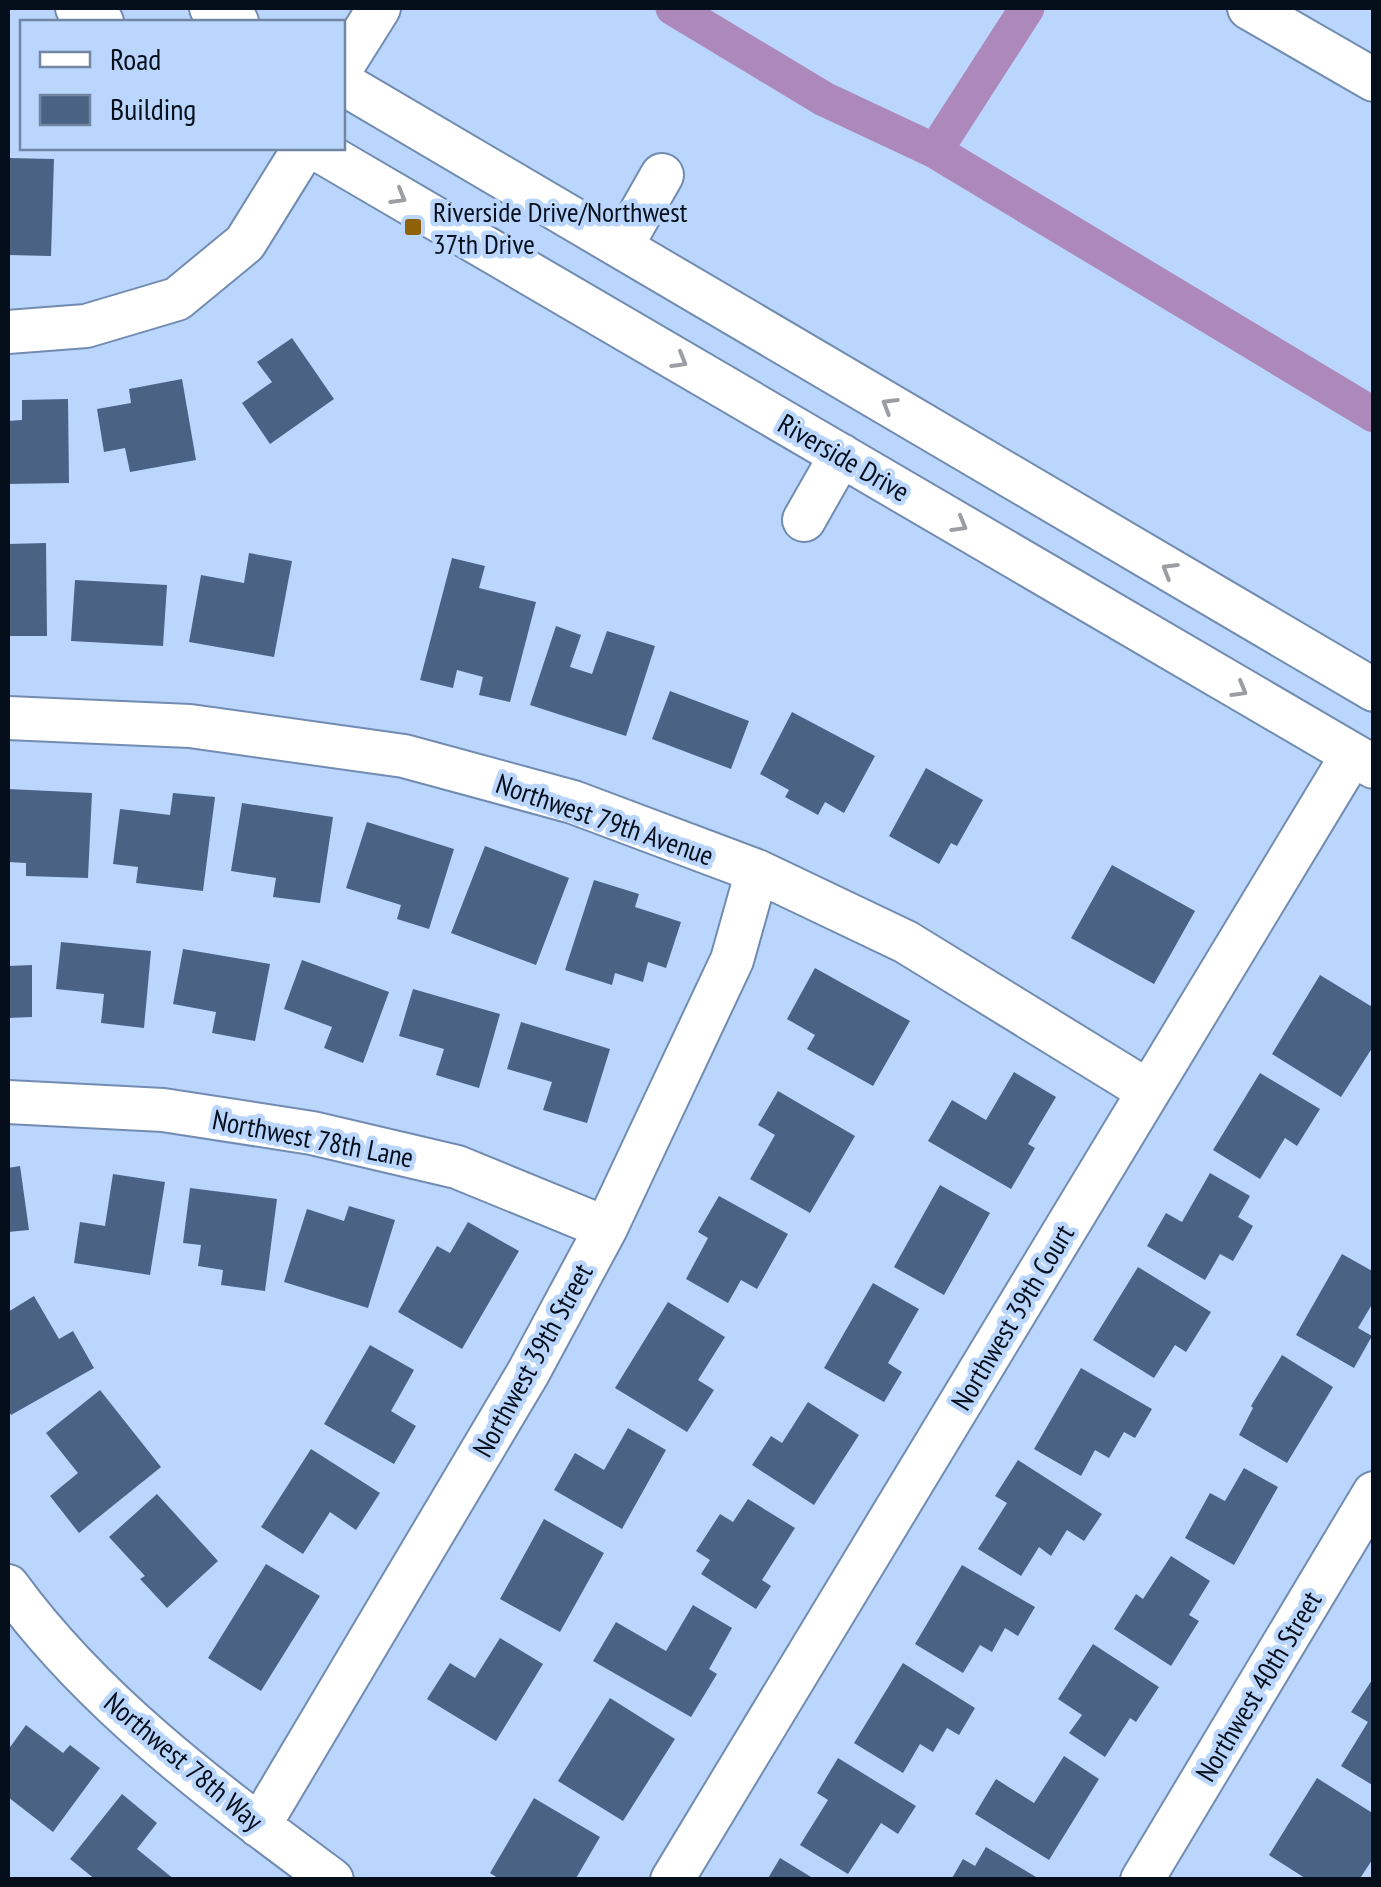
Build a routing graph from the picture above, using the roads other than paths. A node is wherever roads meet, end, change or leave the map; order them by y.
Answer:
1 (210, 8) edge
2 (380, 8) edge
3 (1249, 8) edge
4 (232, 20) edge
5 (345, 62) edge
6 (1374, 80) edge
7 (345, 85) edge
8 (303, 150) edge
9 (318, 150) edge
10 (662, 175) dead end
11 (621, 247) junction
12 (8, 332) edge
13 (841, 456) junction
14 (804, 520) dead end
15 (1374, 690) edge
16 (8, 718) edge
17 (1363, 761) edge
18 (757, 871) junction
19 (1148, 1091) junction
20 (8, 1102) edge
21 (606, 1228) junction
22 (1374, 1493) edge
23 (8, 1586) edge
24 (259, 1826) junction
25 (332, 1880) edge
26 (672, 1880) edge
27 (1142, 1880) edge

1 - 4 street
2 - 5 street
3 - 6 street
7 - 11 street
8 - 12 street
9 -> 13 street, Riverside Drive
10 - 11 street
15 -> 11 street
13 - 14 street
13 -> 17 street, Riverside Drive
16 - 18 street, Northwest 79th Avenue
17 - 19 street, Northwest 39th Court
18 - 19 street, Northwest 79th Avenue
18 - 21 street, Northwest 39th Street
19 - 26 street, Northwest 39th Court
20 - 21 street, Northwest 78th Lane
21 - 24 street, Northwest 39th Street
22 - 27 street, Northwest 40th Street
23 - 24 street, Northwest 78th Way
24 - 25 street, Northwest 78th Way

